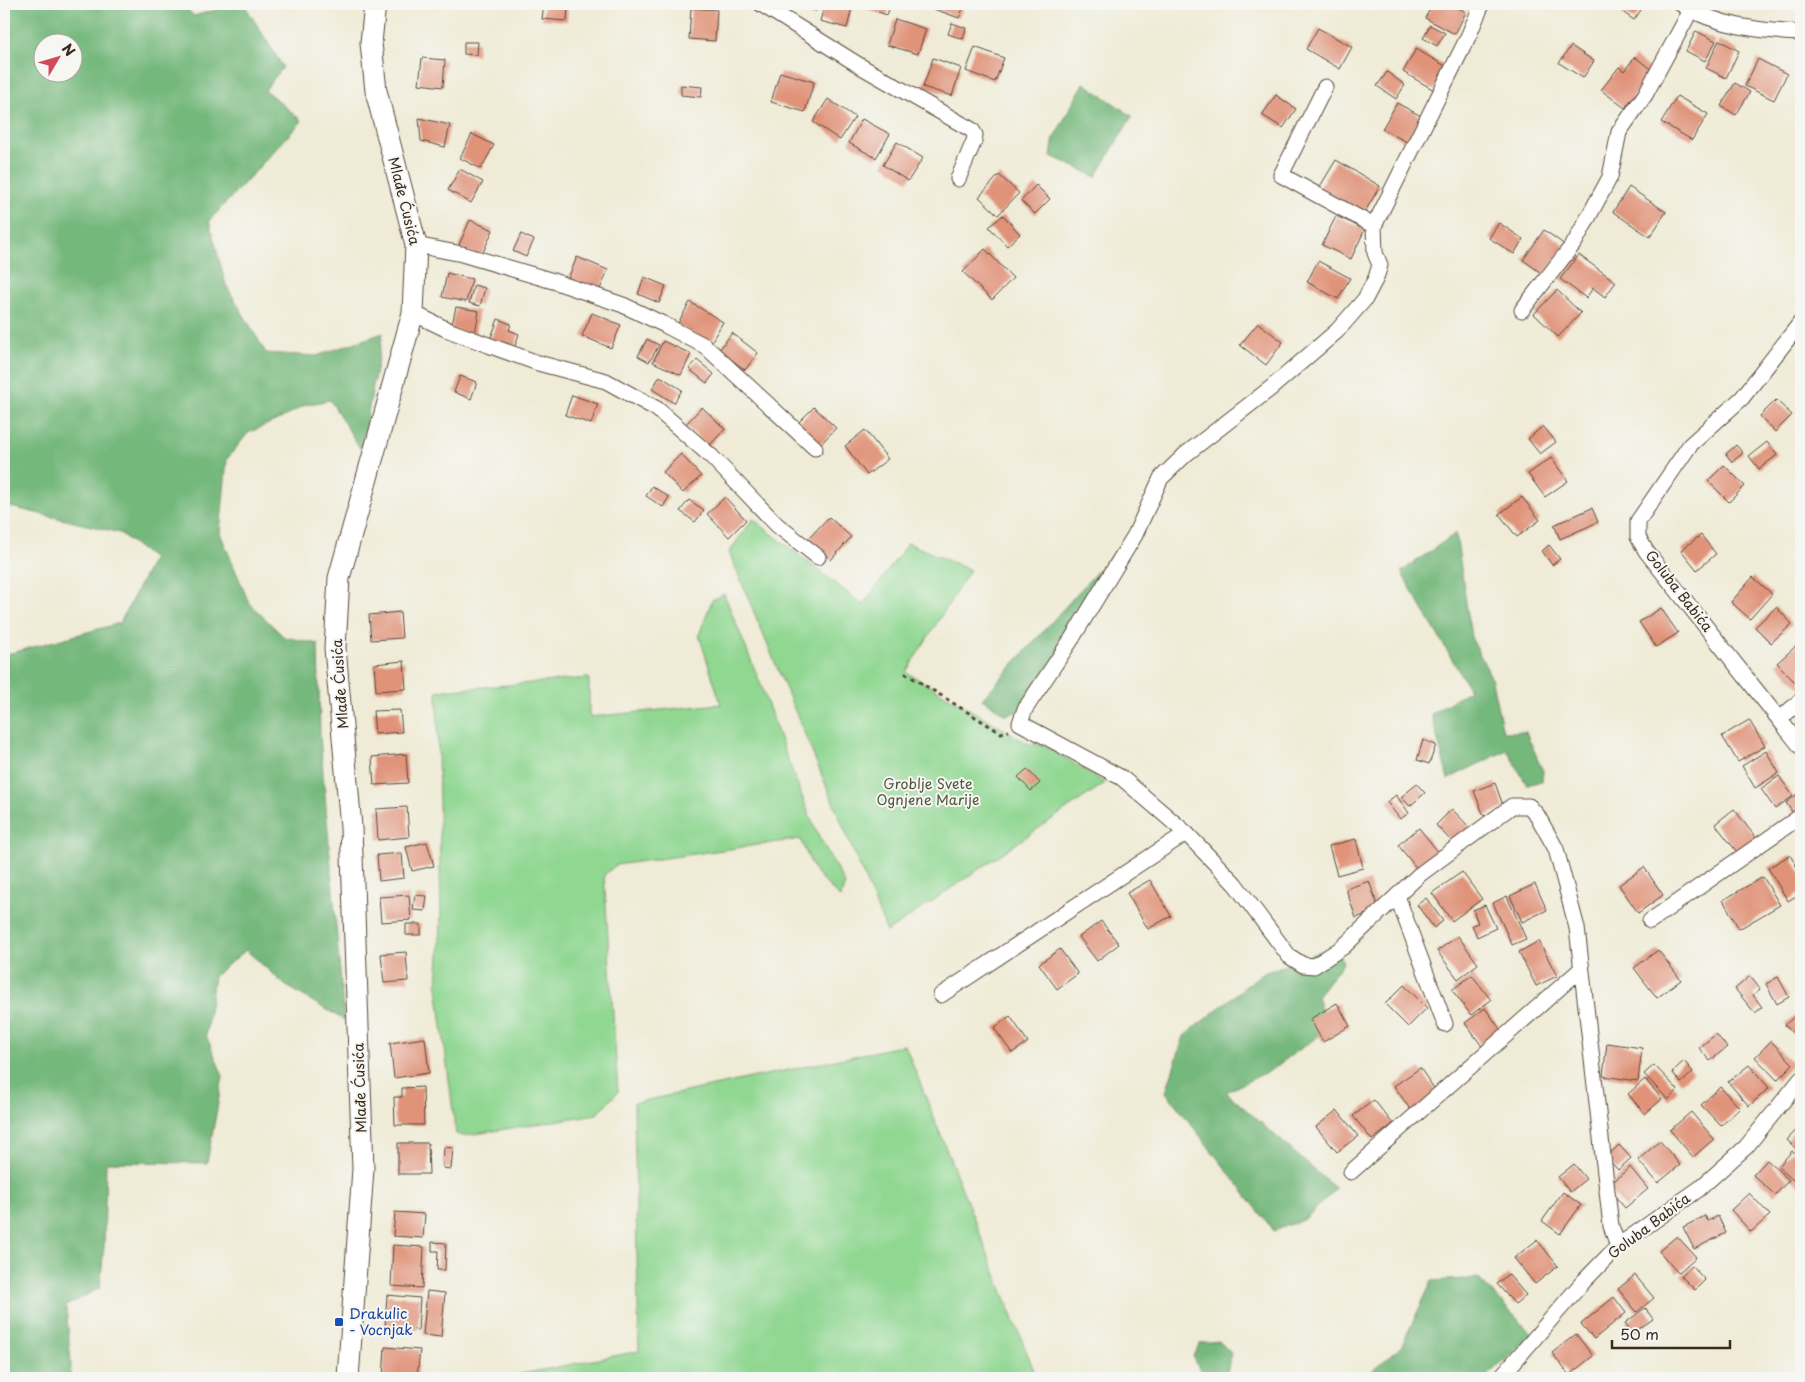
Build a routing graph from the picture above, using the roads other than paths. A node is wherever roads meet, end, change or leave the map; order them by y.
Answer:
1 (375, 4) edge
2 (761, 4) edge
3 (1482, 4) edge
4 (1686, 7) edge
5 (1801, 33) edge
6 (1325, 87) dead end
7 (958, 179) dead end
8 (1374, 226) junction
9 (416, 245) junction
10 (1522, 310) dead end
11 (413, 313) junction
12 (1801, 322) edge
13 (815, 448) dead end
14 (818, 557) dead end
15 (1801, 700) edge
16 (1780, 719) junction
17 (1801, 747) edge
18 (1801, 816) edge
19 (1186, 833) junction
20 (1397, 896) junction
21 (1650, 921) dead end
22 (1581, 969) junction
23 (941, 995) dead end
24 (1445, 1024) dead end
25 (1801, 1079) edge
26 (1351, 1172) dead end
27 (1618, 1246) junction
28 (348, 1378) edge
29 (1500, 1378) edge

1 - 9 street, Mlađe Ćusića
2 - 7 street
3 - 8 street
4 - 5 street
4 - 10 street
6 - 8 street
8 - 19 street
9 - 11 street, Mlađe Ćusića
9 - 13 street
11 - 14 street
11 - 28 street, Mlađe Ćusića
12 - 16 street, Goluba Babića
15 - 16 street
16 - 17 street, Goluba Babića
18 - 21 street
19 - 20 street
19 - 23 street
20 - 22 street
20 - 24 street
22 - 26 street
22 - 27 street
25 - 27 street, Goluba Babića
27 - 29 street, Goluba Babića

